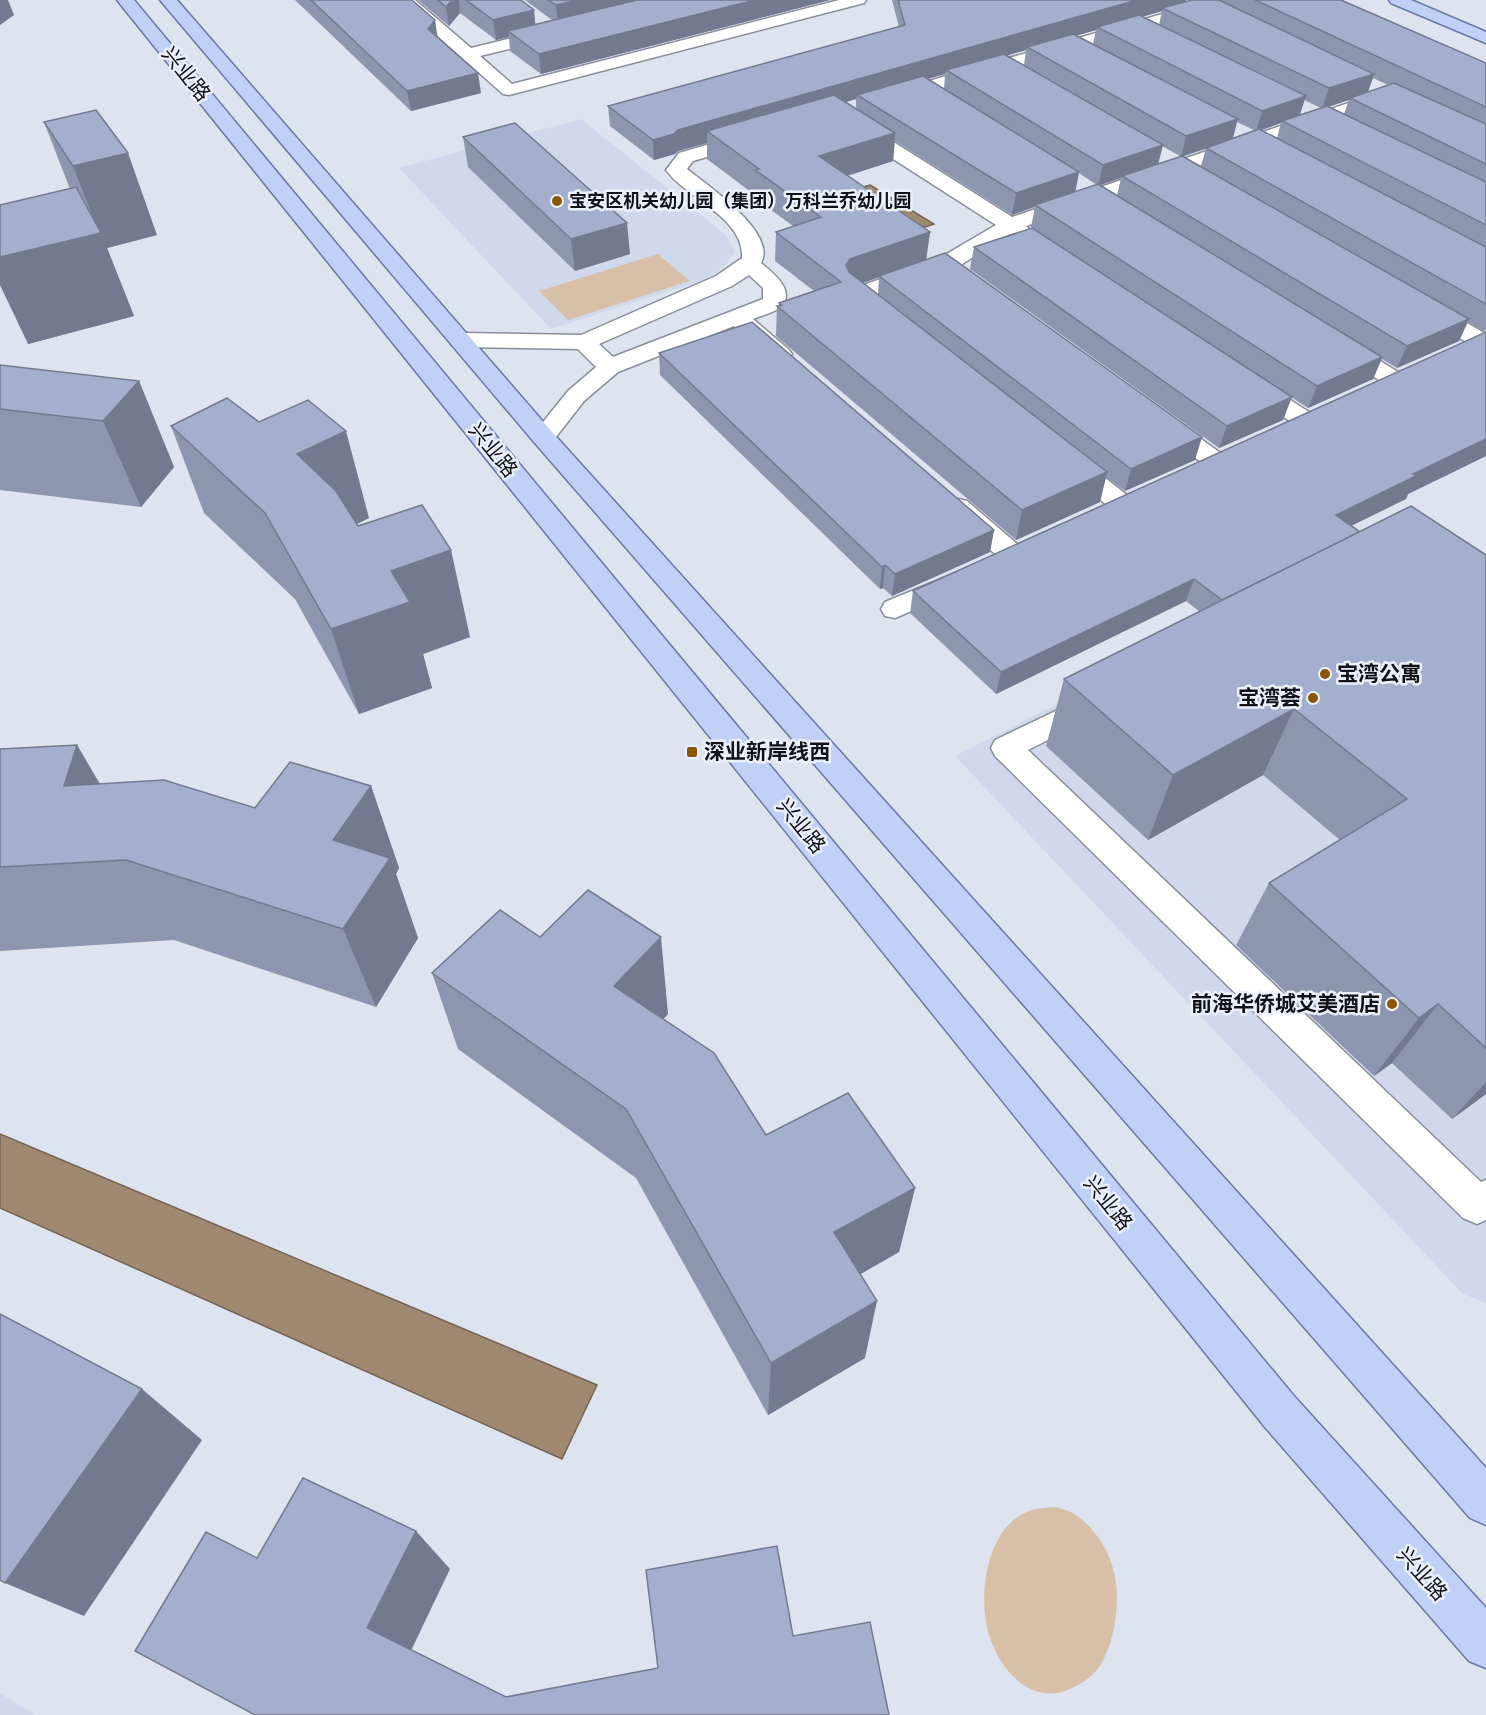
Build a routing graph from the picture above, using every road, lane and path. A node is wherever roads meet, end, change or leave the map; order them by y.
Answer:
1 (125, 0) edge
2 (168, 0) edge
3 (405, 0) edge
4 (858, 0) edge
5 (1397, 0) edge
6 (1205, 6) edge
7 (1468, 12) dead end
8 (1432, 15) junction
9 (537, 20) dead end
10 (1137, 26) junction
11 (1158, 36) edge
12 (1486, 38) edge
13 (1072, 45) junction
14 (467, 54) junction
15 (1092, 56) edge
16 (1003, 65) junction
17 (1023, 77) edge
18 (1367, 84) edge
19 (923, 88) junction
20 (879, 101) edge
21 (943, 101) edge
22 (1301, 107) edge
23 (847, 110) edge
24 (1322, 118) junction
25 (1342, 128) edge
26 (1235, 130) edge
27 (771, 132) edge
28 (1255, 140) junction
29 (1276, 152) edge
30 (1158, 155) edge
31 (1179, 167) junction
32 (1199, 178) edge
33 (1076, 183) edge
34 (1096, 195) junction
35 (1116, 208) edge
36 (1010, 225) junction
37 (1039, 245) edge
38 (749, 264) junction
39 (946, 264) junction
40 (965, 278) edge
41 (1411, 300) edge
42 (875, 310) edge
43 (738, 318) junction
44 (1325, 337) edge
45 (460, 340) junction
46 (584, 342) junction
47 (1476, 343) edge
48 (610, 367) junction
49 (801, 372) edge
50 (1237, 375) edge
51 (1365, 394) edge
52 (1149, 412) edge
53 (1276, 435) edge
54 (543, 436) junction
55 (1050, 447) edge
56 (1217, 462) edge
57 (574, 472) junction
58 (526, 490) junction
59 (942, 494) edge
60 (1124, 505) edge
61 (895, 609) dead end
62 (1112, 695) edge
63 (1486, 1199) edge
64 (1486, 1502) edge
65 (1486, 1644) edge

1 - 58 main road, 兴业路
2 - 45 main road, 兴业路
3 - 14 lane
4 - 14 lane
5 - 8 main road
6 - 10 lane
7 - 8 main road
8 - 12 main road
9 - 14 lane
10 - 11 lane
10 - 13 lane
13 - 15 lane
13 - 16 lane
16 - 17 lane
16 - 19 lane
18 - 24 lane
19 - 20 lane
19 - 21 lane
22 - 24 lane
23 - 36 lane
24 - 25 lane
24 - 28 lane
26 - 28 lane
27 - 38 lane
28 - 29 lane
28 - 31 lane
30 - 31 lane
31 - 32 lane
31 - 34 lane
33 - 34 lane
34 - 35 lane
34 - 36 lane
36 - 37 lane
36 - 39 lane
38 - 43 lane
38 - 46 lane
39 - 40 lane
39 - 42 lane
41 - 47 lane
43 - 48 lane
43 - 49 lane
44 - 51 lane
45 - 46 lane
45 - 54 main road, 兴业路
46 - 48 lane
48 - 54 lane
50 - 53 lane
52 - 56 lane
54 - 57 main road, 兴业路
55 - 60 lane
57 - 58 main road
57 - 64 main road, 兴业路
58 - 65 main road, 兴业路
59 - 61 lane
62 - 63 lane

